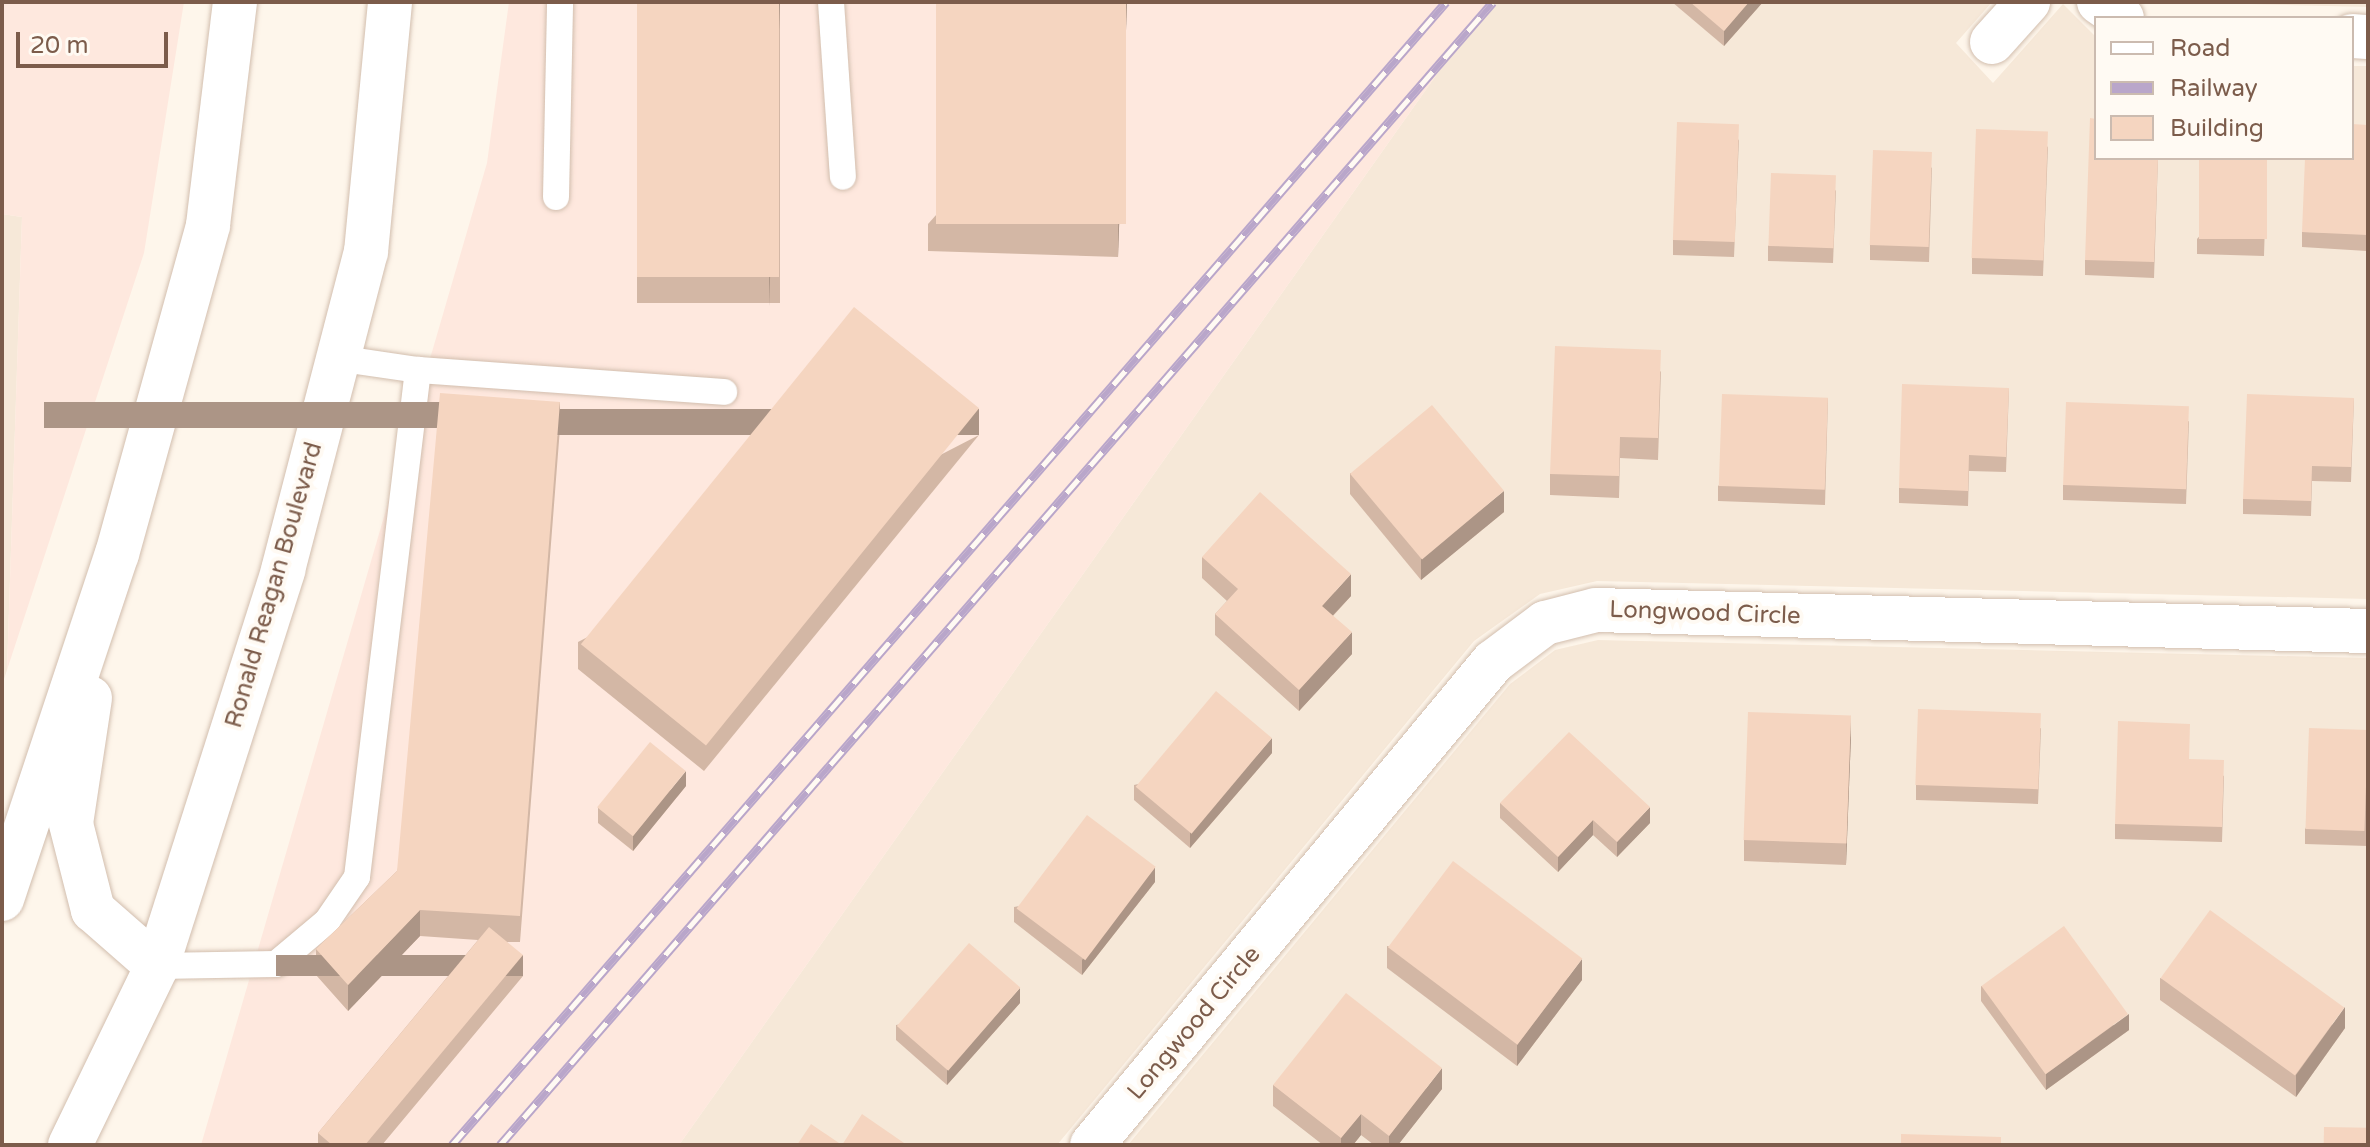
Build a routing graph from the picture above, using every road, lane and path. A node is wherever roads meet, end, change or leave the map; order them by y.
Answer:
1 (235, 2) edge
2 (390, 2) edge
3 (560, 2) edge
4 (831, 2) edge
5 (2028, 2) edge
6 (2099, 2) edge
7 (2119, 16) edge
8 (1992, 42) dead end
9 (843, 177) dead end
10 (556, 197) dead end
11 (337, 358) junction
12 (418, 370) junction
13 (724, 392) dead end
14 (117, 554) junction
15 (2368, 631) edge
16 (2, 899) edge
17 (157, 966) junction
18 (70, 1145) edge
19 (1092, 1145) edge

1 - 14 main road
2 - 11 main road, Ronald Reagan Boulevard
3 - 10 lane
4 - 9 lane
5 - 8 main road
6 - 7 main road
11 - 12 lane
11 - 17 main road, Ronald Reagan Boulevard
12 - 13 lane
12 - 17 lane
14 - 16 main road
14 - 17 main road
15 - 19 main road, Longwood Circle
17 - 18 main road, Ronald Reagan Boulevard

